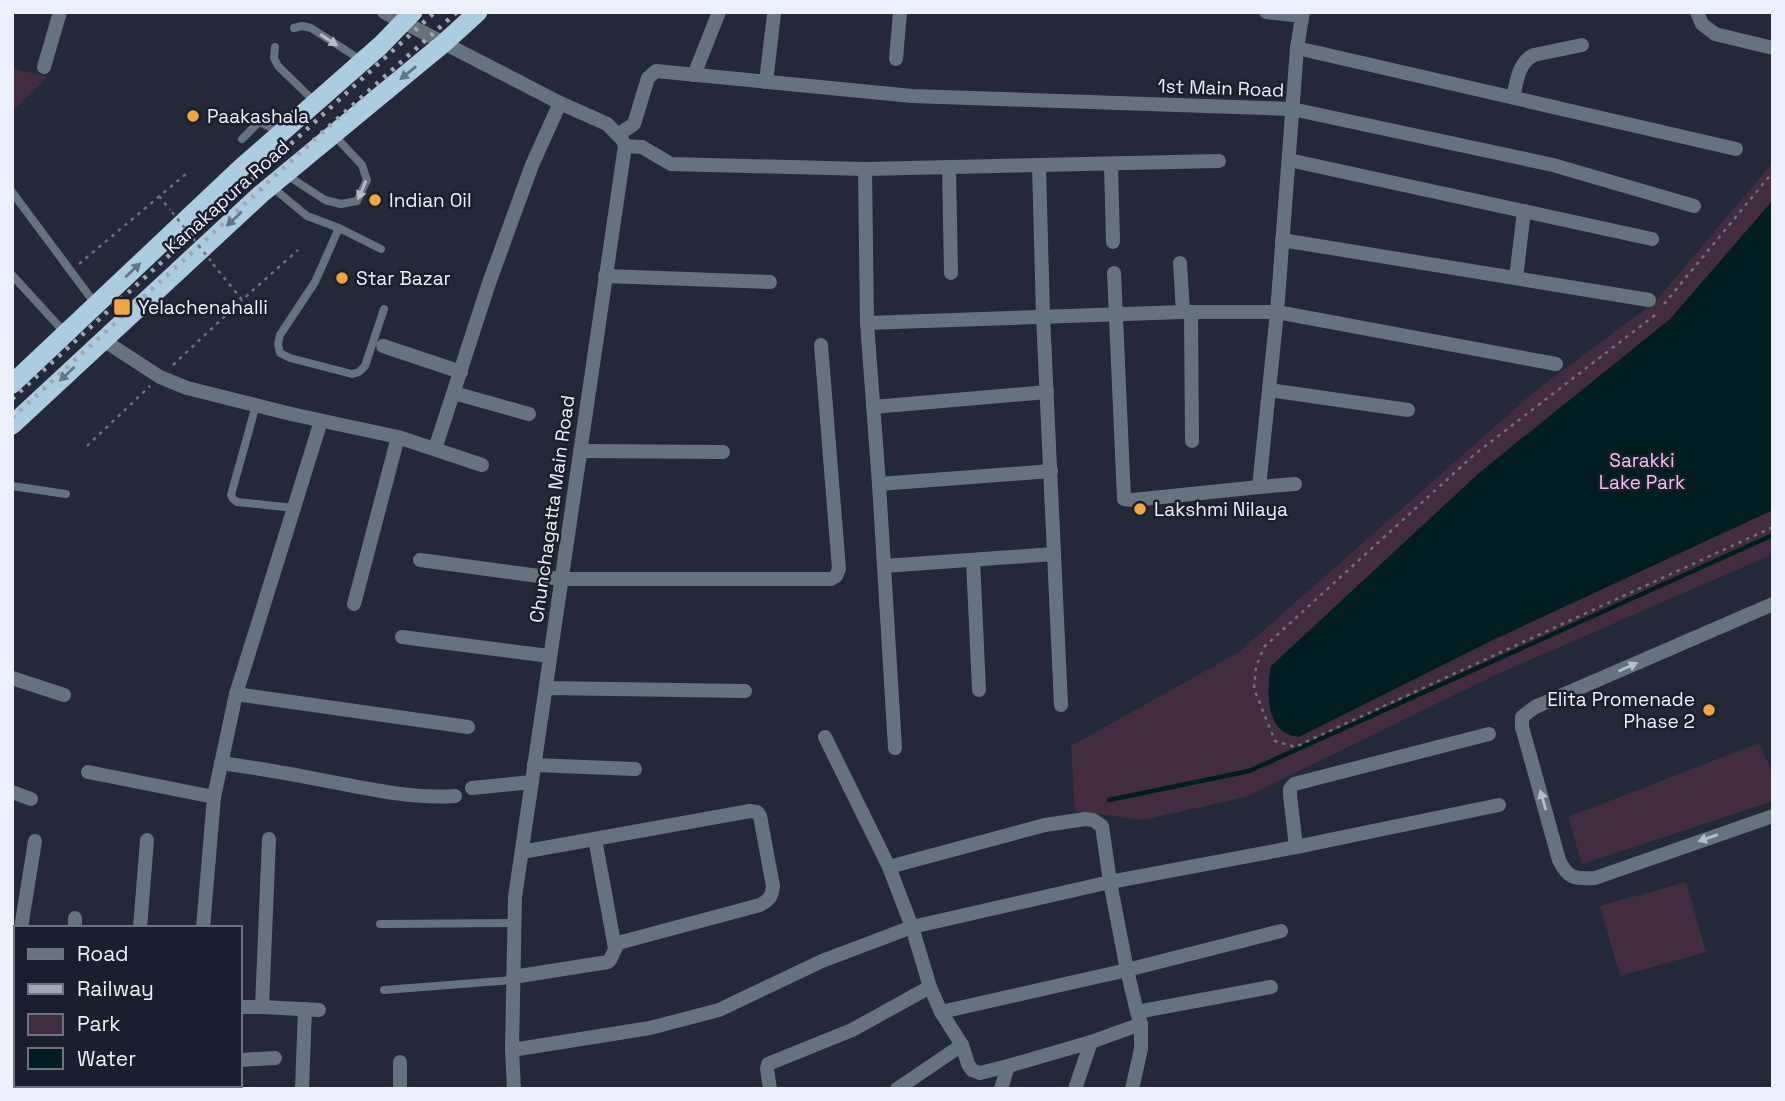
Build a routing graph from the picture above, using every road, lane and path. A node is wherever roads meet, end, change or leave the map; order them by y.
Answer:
1 (60, 12) edge
2 (384, 12) edge
3 (478, 12) edge
4 (719, 12) edge
5 (900, 12) edge
6 (1266, 12) edge
7 (1697, 12) edge
8 (1303, 14) edge
9 (774, 15) dead end
10 (408, 17) edge
11 (294, 28) dead end
12 (444, 43) junction
13 (1582, 44) dead end
14 (275, 47) dead end
15 (1297, 48) junction
16 (1773, 48) edge
17 (896, 60) dead end
18 (363, 61) junction
19 (44, 66) dead end
20 (694, 75) junction
21 (766, 82) junction
22 (1513, 97) junction
23 (316, 103) junction
24 (560, 103) junction
25 (1292, 109) junction
26 (282, 132) junction
27 (333, 134) junction
28 (242, 139) dead end
29 (622, 140) junction
30 (1736, 149) dead end
31 (1289, 160) junction
32 (1219, 161) dead end
33 (1111, 164) junction
34 (1039, 165) junction
35 (949, 167) junction
36 (865, 169) junction
37 (1773, 172) edge
38 (187, 173) dead end
39 (278, 180) junction
40 (12, 192) edge
41 (159, 196) junction
42 (1694, 206) dead end
43 (1524, 211) junction
44 (338, 229) junction
45 (1652, 239) dead end
46 (1282, 240) junction
47 (1113, 242) dead end
48 (381, 249) dead end
49 (298, 250) dead end
50 (1180, 263) dead end
51 (71, 271) junction
52 (951, 273) dead end
53 (1114, 273) dead end
54 (12, 275) edge
55 (605, 276) junction
56 (1516, 278) junction
57 (770, 282) dead end
58 (1649, 300) dead end
59 (1664, 304) dead end
60 (96, 305) junction
61 (384, 309) dead end
62 (1187, 312) junction
63 (1277, 312) junction
64 (1117, 314) junction
65 (1655, 315) dead end
66 (1043, 316) junction
67 (867, 323) junction
68 (66, 334) junction
69 (103, 340) junction
70 (821, 345) dead end
71 (383, 346) dead end
72 (1556, 364) dead end
73 (461, 372) junction
74 (12, 384) edge
75 (1269, 390) junction
76 (1047, 392) junction
77 (454, 393) junction
78 (256, 405) junction
79 (873, 407) junction
80 (1408, 410) dead end
81 (529, 414) dead end
82 (321, 421) junction
83 (12, 425) edge
84 (398, 437) junction
85 (1192, 441) dead end
86 (435, 449) junction
87 (580, 451) junction
88 (723, 452) dead end
89 (482, 465) dead end
90 (1051, 471) junction
91 (880, 484) junction
92 (1295, 484) dead end
93 (12, 486) edge
94 (1259, 487) junction
95 (66, 494) dead end
96 (294, 508) junction
97 (1773, 527) edge
98 (1054, 554) junction
99 (420, 560) dead end
100 (973, 560) junction
101 (884, 566) junction
102 (561, 579) junction
103 (354, 604) dead end
104 (1773, 604) edge
105 (402, 637) dead end
106 (550, 656) junction
107 (12, 678) edge
108 (546, 688) junction
109 (979, 690) dead end
110 (745, 691) dead end
111 (236, 694) junction
112 (64, 695) dead end
113 (1061, 705) dead end
114 (468, 727) dead end
115 (1489, 734) dead end
116 (825, 737) dead end
117 (895, 748) dead end
118 (221, 763) junction
119 (534, 765) junction
120 (635, 769) dead end
121 (88, 772) dead end
122 (532, 782) junction
123 (472, 788) dead end
124 (12, 792) edge
125 (455, 796) dead end
126 (214, 797) junction
127 (32, 799) dead end
128 (1499, 805) dead end
129 (1773, 816) edge
130 (269, 839) dead end
131 (595, 839) junction
132 (147, 840) dead end
133 (35, 841) dead end
134 (1296, 847) junction
135 (522, 852) junction
136 (889, 867) junction
137 (1110, 882) junction
138 (515, 923) junction
139 (380, 924) dead end
140 (21, 926) edge
141 (140, 926) edge
142 (203, 926) edge
143 (912, 927) junction
144 (1281, 931) dead end
145 (615, 948) junction
146 (1127, 970) junction
147 (513, 979) junction
148 (930, 987) junction
149 (1271, 987) dead end
150 (384, 990) dead end
151 (242, 1007) edge
152 (262, 1007) junction
153 (941, 1012) junction
154 (1139, 1018) junction
155 (1091, 1042) junction
156 (962, 1045) junction
157 (512, 1050) junction
158 (275, 1058) dead end
159 (242, 1060) edge
160 (400, 1062) dead end
161 (1008, 1066) junction
162 (302, 1089) edge
163 (400, 1089) edge
164 (514, 1089) edge
165 (770, 1089) edge
166 (897, 1089) edge
167 (1001, 1089) edge
168 (1075, 1089) edge
169 (1132, 1089) edge

1 - 19 street
2 - 10 street
3 - 12 highway, Kanakapura Road
4 - 20 street
5 - 17 street
6 - 8 street
7 - 16 street
8 - 15 street
9 - 21 street
10 - 12 street
10 - 18 highway, Kanakapura Road
11 -> 18 lane
12 - 24 street
12 -> 27 highway, Kanakapura Road
13 - 22 street
14 - 23 lane
15 - 22 street
15 - 25 street
18 - 23 highway, Kanakapura Road
20 - 21 street, 1st Main Road
20 - 29 street, 1st Main Road
21 - 25 street, 1st Main Road
22 - 30 street
23 - 26 highway, Kanakapura Road
24 - 29 street
24 - 73 street
25 - 31 street, 1st Main Road
25 - 42 street
26 - 28 lane
60 -> 26 highway, Kanakapura Road
27 - 39 highway, Kanakapura Road
27 -> 39 lane
29 - 36 street
29 - 55 street, Chunchagatta Main Road
31 - 43 street
31 - 46 street, 1st Main Road
32 - 33 street
33 - 34 street
33 - 47 street
34 - 35 street
34 - 66 street
35 - 36 street
35 - 52 street
36 - 67 street
37 - 59 path
38 - 41 path
39 - 44 lane
39 -> 69 highway, Kanakapura Road
40 - 51 lane
41 - 49 path, bridge
41 - 51 path
43 - 45 street
43 - 56 street
44 - 48 lane
44 - 61 lane
46 - 56 street
46 - 63 street, 1st Main Road
50 - 62 street
51 - 60 lane
53 - 64 street
54 - 68 lane
55 - 57 street
55 - 87 street, Chunchagatta Main Road
56 - 58 street
60 - 68 highway, Kanakapura Road
62 - 63 street
62 - 64 street
62 - 85 street
63 - 72 street
63 - 75 street, 1st Main Road
64 - 66 street
64 - 94 street
65 - 97 path
66 - 67 street
66 - 76 street
67 - 79 street
68 - 74 highway, Kanakapura Road
69 - 78 street
69 -> 83 highway, Kanakapura Road
70 - 102 street
71 - 73 street
73 - 77 street
75 - 80 street
75 - 94 street, 1st Main Road
76 - 79 street
76 - 90 street
77 - 81 street
77 - 86 street
78 - 82 street
78 - 96 lane
79 - 91 street
82 - 84 street
82 - 96 street
84 - 86 street
84 - 103 street
86 - 89 street
87 - 88 street
87 - 102 street, Chunchagatta Main Road
90 - 91 street
90 - 98 street
91 - 101 street
92 - 94 street
93 - 95 lane
96 - 111 street
98 - 100 street
98 - 113 street
99 - 102 street
100 - 101 street
100 - 109 street
101 - 117 street
102 - 106 street, Chunchagatta Main Road
129 -> 104 street
105 - 106 street
106 - 108 street, Chunchagatta Main Road
107 - 112 street
108 - 110 street
108 - 119 street, Chunchagatta Main Road
111 - 114 street
111 - 118 street
115 - 134 street
116 - 136 street
118 - 125 street
118 - 126 street
119 - 120 street
119 - 122 street, Chunchagatta Main Road
121 - 126 street
122 - 123 street
122 - 135 street, Chunchagatta Main Road
124 - 127 street
126 - 142 street
128 - 134 street
130 - 152 street
131 - 135 street
131 - 145 street
131 - 145 street
132 - 141 street
133 - 140 street
134 - 137 street
135 - 138 street, Chunchagatta Main Road
136 - 137 street
136 - 143 street
137 - 143 street
137 - 146 street
138 - 139 lane
138 - 147 street, Chunchagatta Main Road
143 - 148 street
143 - 157 street
144 - 146 street
145 - 147 street
146 - 153 street
146 - 154 street
147 - 150 lane
147 - 157 street, Chunchagatta Main Road
148 - 153 street
148 - 165 street
149 - 154 street
151 - 152 street
152 - 162 street
153 - 156 street
154 - 155 street
154 - 169 street
155 - 161 street
155 - 168 street
156 - 161 street
156 - 166 street
157 - 164 street, Chunchagatta Main Road
158 - 159 street
160 - 163 street
161 - 167 street

